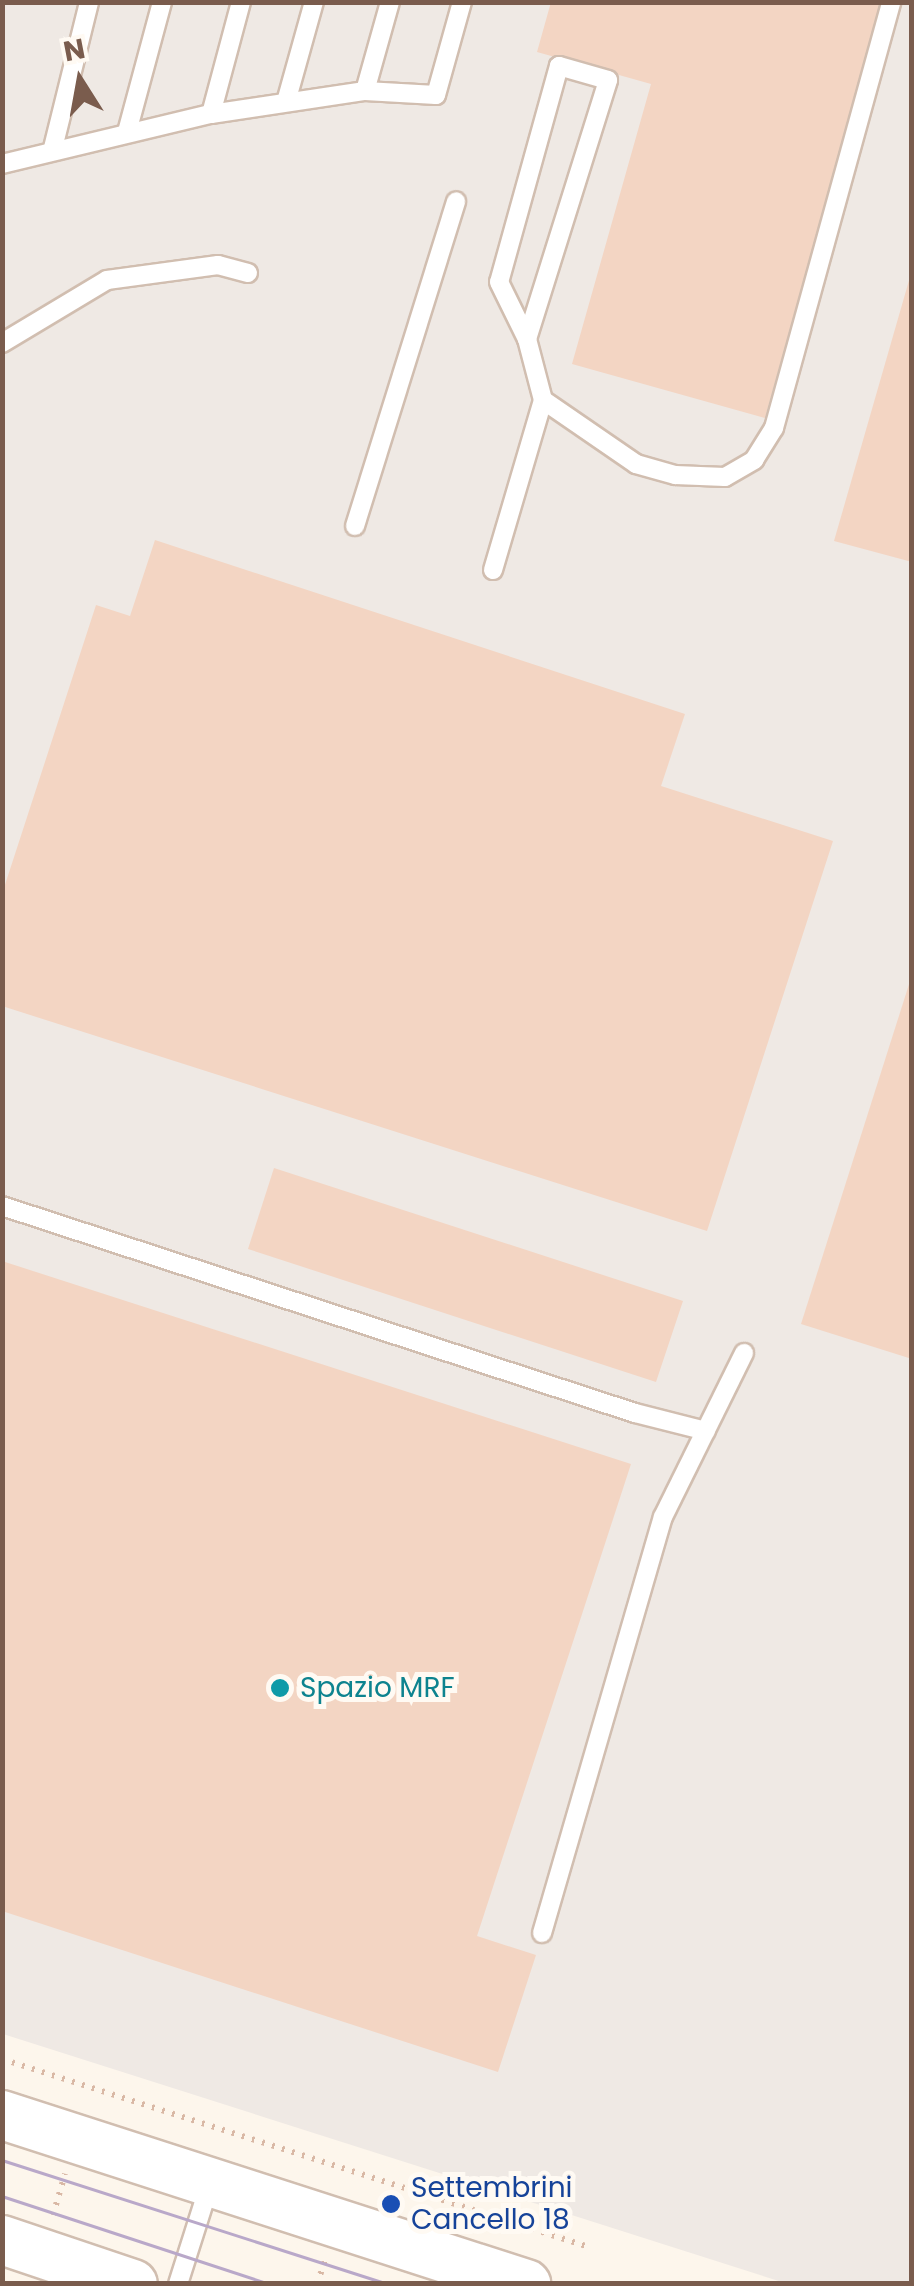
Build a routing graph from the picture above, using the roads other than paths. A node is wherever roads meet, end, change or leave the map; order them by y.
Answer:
1 (88, 2) edge
2 (162, 2) edge
3 (242, 2) edge
4 (314, 2) edge
5 (390, 2) edge
6 (462, 2) edge
7 (890, 2) edge
8 (365, 90) junction
9 (286, 102) junction
10 (211, 114) junction
11 (128, 132) junction
12 (53, 148) junction
13 (2, 164) edge
14 (456, 201) dead end
15 (248, 273) dead end
16 (528, 339) junction
17 (2, 344) edge
18 (543, 400) junction
19 (355, 526) dead end
20 (493, 570) dead end
21 (2, 1206) edge
22 (744, 1352) dead end
23 (706, 1431) junction
24 (542, 1933) dead end
25 (2, 2115) edge
26 (210, 2182) junction
27 (22, 2246) edge
28 (133, 2284) edge
29 (178, 2284) edge
30 (526, 2284) edge

1 - 12 lane
2 - 11 lane
3 - 10 lane
4 - 9 lane
5 - 8 lane
6 - 8 lane
7 - 18 lane
8 - 9 lane
9 - 10 lane
10 - 11 lane
11 - 12 lane
12 - 13 lane
14 - 19 lane
15 - 17 lane
16 - 16 lane
16 - 18 lane
18 - 20 lane
21 - 23 lane
22 - 23 lane
23 - 24 lane
25 - 26 main road
26 - 29 lane
26 - 30 main road
27 - 28 main road

